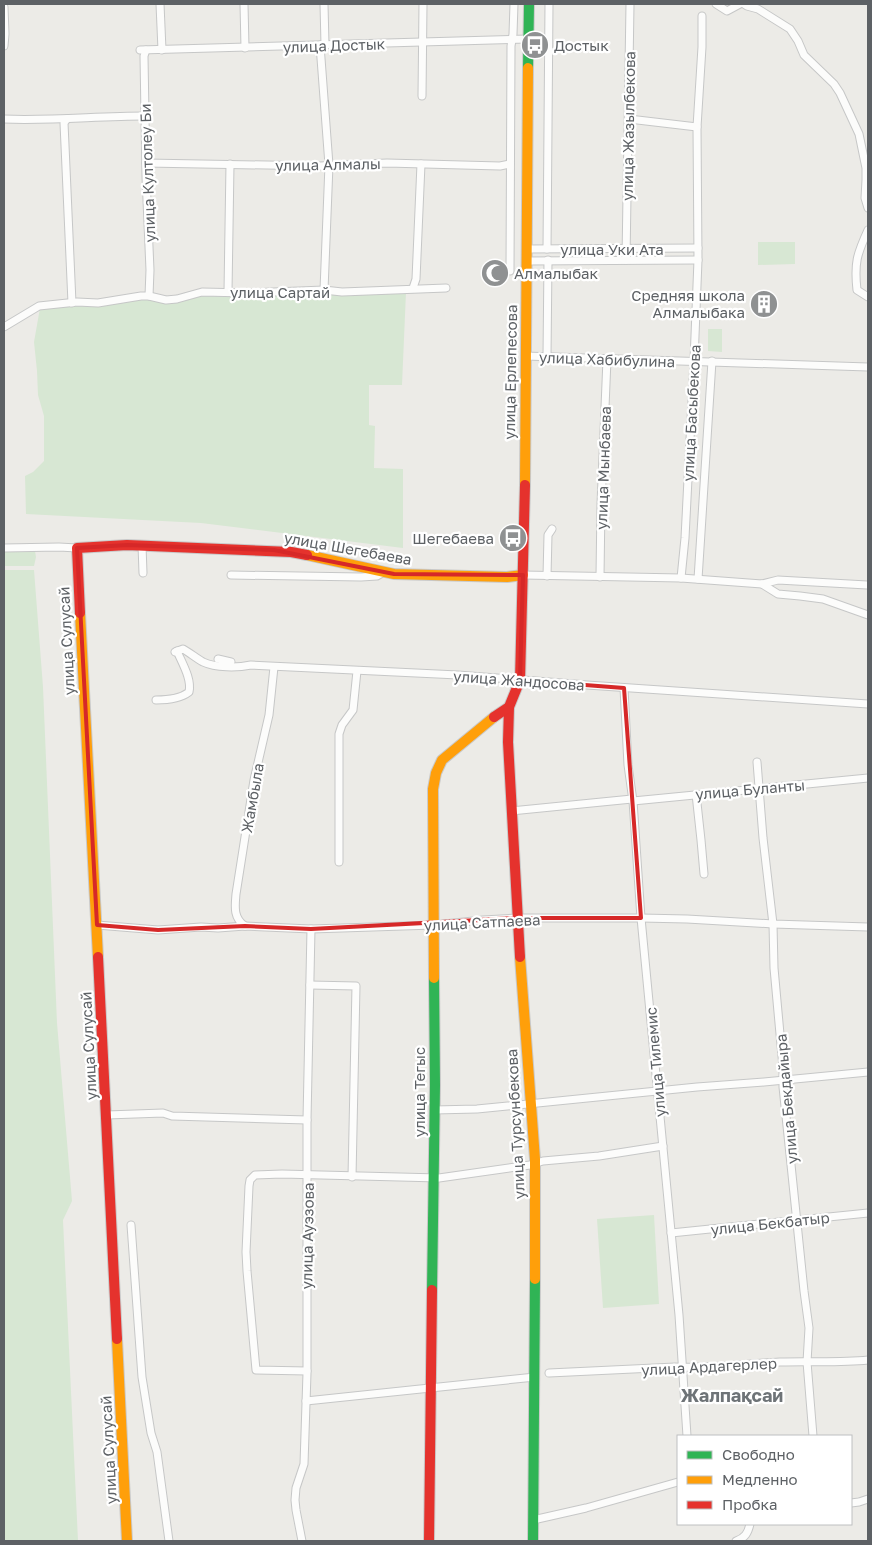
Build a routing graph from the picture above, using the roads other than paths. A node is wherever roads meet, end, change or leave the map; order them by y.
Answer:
1 (160, 4) edge
2 (244, 4) edge
3 (324, 4) edge
4 (423, 4) edge
5 (514, 4) edge
6 (529, 4) edge
7 (549, 4) edge
8 (630, 4) edge
9 (716, 4) edge
10 (742, 4) edge
11 (4, 7) edge
12 (702, 16) dead end
13 (512, 40) junction
14 (528, 40) junction
15 (423, 42) junction
16 (323, 45) junction
17 (4, 46) edge
18 (245, 48) junction
19 (143, 50) joint
20 (162, 50) junction
21 (422, 96) dead end
22 (145, 116) junction
23 (67, 118) junction
24 (4, 119) edge
25 (629, 119) junction
26 (697, 127) junction
27 (146, 163) junction
28 (230, 164) junction
29 (421, 164) junction
30 (510, 164) junction
31 (329, 165) junction
32 (868, 205) edge
33 (868, 230) edge
34 (626, 248) junction
35 (666, 248) junction
36 (698, 248) junction
37 (526, 249) junction
38 (547, 249) junction
39 (526, 260) junction
40 (548, 260) junction
41 (626, 260) junction
42 (666, 260) junction
43 (698, 260) junction
44 (510, 271) dead end
45 (413, 288) junction
46 (446, 288) dead end
47 (324, 290) junction
48 (228, 292) junction
49 (149, 296) junction
50 (868, 297) edge
51 (72, 303) junction
52 (4, 327) edge
53 (525, 356) junction
54 (547, 356) junction
55 (607, 359) junction
56 (694, 361) junction
57 (712, 361) junction
58 (868, 367) edge
59 (552, 529) dead end
60 (142, 545) junction
61 (4, 548) edge
62 (77, 548) junction
63 (384, 572) junction
64 (143, 573) dead end
65 (232, 575) dead end
66 (523, 576) junction
67 (547, 576) junction
68 (600, 577) junction
69 (681, 578) junction
70 (698, 580) junction
71 (762, 584) junction
72 (867, 585) edge
73 (868, 615) edge
74 (218, 659) dead end
75 (251, 665) junction
76 (274, 667) junction
77 (358, 671) junction
78 (520, 680) junction
79 (624, 688) junction
80 (156, 700) dead end
81 (868, 704) edge
82 (509, 707) junction
83 (758, 762) dead end
84 (868, 778) edge
85 (760, 788) junction
86 (696, 794) junction
87 (632, 800) junction
88 (514, 808) junction
89 (339, 862) dead end
90 (704, 874) dead end
91 (517, 918) junction
92 (641, 918) junction
93 (773, 924) junction
94 (97, 925) junction
95 (434, 925) junction
96 (246, 926) junction
97 (868, 927) edge
98 (311, 929) junction
99 (310, 985) junction
100 (868, 1072) edge
101 (783, 1079) junction
102 (658, 1092) junction
103 (531, 1104) junction
104 (434, 1110) junction
105 (107, 1115) junction
106 (307, 1120) junction
107 (663, 1146) junction
108 (535, 1164) junction
109 (308, 1175) junction
110 (352, 1177) junction
111 (434, 1178) junction
112 (868, 1213) edge
113 (797, 1220) junction
114 (131, 1225) dead end
115 (671, 1232) junction
116 (868, 1360) edge
117 (808, 1362) junction
118 (683, 1368) junction
119 (307, 1371) junction
120 (549, 1373) dead end
121 (535, 1377) junction
122 (431, 1388) junction
123 (306, 1401) junction
124 (687, 1435) edge
125 (813, 1435) edge
126 (677, 1482) edge
127 (868, 1498) edge
128 (852, 1502) edge
129 (533, 1520) junction
130 (750, 1525) edge
131 (127, 1541) edge
132 (169, 1541) edge
133 (302, 1541) edge
134 (429, 1541) edge
135 (533, 1541) edge
136 (736, 1541) edge

1 - 20 street
2 - 18 street
3 - 16 street
4 - 15 street
5 - 13 street
6 - 14 main road, улица Ерлепесова
7 - 38 street
8 - 25 street, улица Жазылбекова
9 - 10 street
10 - 32 street
11 - 17 street
12 - 26 street, улица Басыбекова
13 - 14 street, улица Достык
13 - 15 street, улица Достык
13 - 30 street
14 - 37 main road, улица Ерлепесова
15 - 16 street, улица Достык
15 - 21 street
16 - 18 street, улица Достык
16 - 31 street
18 - 20 street, улица Достык
19 - 20 street, улица Достык
19 - 22 street, улица Култолеу Би
22 - 23 street
22 - 27 street, улица Култолеу Би
23 - 24 street
23 - 51 street
25 - 26 street
25 - 34 street, улица Жазылбекова
26 - 36 street, улица Басыбекова
27 - 28 street, улица Алмалы
27 - 49 street, улица Култолеу Би
28 - 31 street, улица Алмалы
28 - 48 street
29 - 30 street, улица Алмалы
29 - 31 street, улица Алмалы
29 - 45 street
30 - 44 street
31 - 47 street
33 - 50 street
34 - 35 street, улица Уки Ата
34 - 38 street, улица Уки Ата
34 - 41 street, улица Жазылбекова
35 - 36 street, улица Уки Ата
35 - 42 street
36 - 43 street, улица Басыбекова
37 - 38 street, улица Уки Ата
37 - 39 main road, улица Ерлепесова
39 - 40 street, улица Уки Ата
39 - 53 main road, улица Ерлепесова
40 - 41 street, улица Уки Ата
40 - 54 street
41 - 42 street, улица Уки Ата
42 - 43 street, улица Уки Ата
43 - 56 street, улица Басыбекова
45 - 46 street, улица Сартай
45 - 47 street, улица Сартай
47 - 48 street, улица Сартай
48 - 49 street, улица Сартай
49 - 51 street, улица Сартай
51 - 52 street, улица Сартай
53 - 54 street, улица Хабибулина
53 - 66 main road, улица Ерлепесова
54 - 55 street, улица Хабибулина
55 - 56 street, улица Хабибулина
55 - 68 street, улица Мынбаева
56 - 57 street, улица Хабибулина
56 - 69 street, улица Басыбекова
57 - 58 street, улица Хабибулина
57 - 70 street, улица Басыбекова
59 - 67 street
60 - 62 main road, улица Шегебаева
60 - 63 main road, улица Шегебаева
60 - 64 street
61 - 62 street
62 - 94 main road, улица Сулусай
63 - 65 street
63 - 66 main road, улица Шегебаева
66 - 67 street
66 - 78 main road, улица Ерлепесова
67 - 68 street
68 - 69 street
69 - 70 street
70 - 71 street
71 - 72 street
71 - 73 street
74 - 75 street
75 - 76 street, улица Жандосова
75 - 80 street, улица Жандосова
76 - 77 street, улица Жандосова
76 - 96 street, Жамбыла
77 - 78 street, улица Жандосова
77 - 89 street
78 - 79 street, улица Жандосова
78 - 82 main road
79 - 81 street, улица Жандосова
79 - 87 street, улица Тилемис
82 - 88 main road, улица Турсунбекова
82 - 95 main road, улица Тегыс
83 - 85 street, улица Бекдайыра
84 - 85 street, улица Буланты
85 - 86 street, улица Буланты
85 - 93 street, улица Бекдайыра
86 - 87 street, улица Буланты
86 - 90 street
87 - 88 street, улица Буланты
87 - 92 street, улица Тилемис
88 - 91 main road, улица Турсунбекова
91 - 92 street, улица Сатпаева
91 - 95 street, улица Сатпаева
91 - 103 main road, улица Турсунбекова
92 - 93 street, улица Сатпаева
92 - 102 street, улица Тилемис
93 - 97 street, улица Сатпаева
93 - 101 street, улица Бекдайыра
94 - 96 street, улица Сатпаева
94 - 105 main road, улица Сулусай
95 - 98 street, улица Сатпаева
95 - 104 main road, улица Тегыс
96 - 98 street, улица Сатпаева
98 - 99 street, улица Ауэзова
99 - 106 street, улица Ауэзова
99 - 110 street
100 - 101 street
101 - 102 street
101 - 113 street, улица Бекдайыра
102 - 103 street
102 - 107 street, улица Тилемис
103 - 104 street
103 - 108 main road, улица Турсунбекова
104 - 111 main road, улица Тегыс
105 - 106 street
105 - 131 main road, улица Сулусай
106 - 109 street, улица Ауэзова
107 - 108 street
107 - 115 street, улица Тилемис
108 - 111 street
108 - 121 main road, улица Турсунбекова
109 - 110 street
109 - 119 street, улица Ауэзова
109 - 119 street
110 - 111 street
111 - 122 main road, улица Тегыс
112 - 113 street, улица Бекбатыр
113 - 115 street, улица Бекбатыр
113 - 117 street, улица Бекдайыра
114 - 132 street
115 - 118 street, улица Тилемис
116 - 117 street, улица Ардагерлер
117 - 118 street, улица Ардагерлер
117 - 125 street, улица Бекдайыра
118 - 120 street, улица Ардагерлер
118 - 124 street, улица Тилемис
119 - 123 street, улица Ауэзова
121 - 122 street
121 - 129 main road, улица Турсунбекова
122 - 123 street
122 - 134 main road, улица Тегыс
123 - 133 street, улица Ауэзова
126 - 129 street
127 - 128 street
129 - 135 main road, улица Турсунбекова
130 - 136 street

